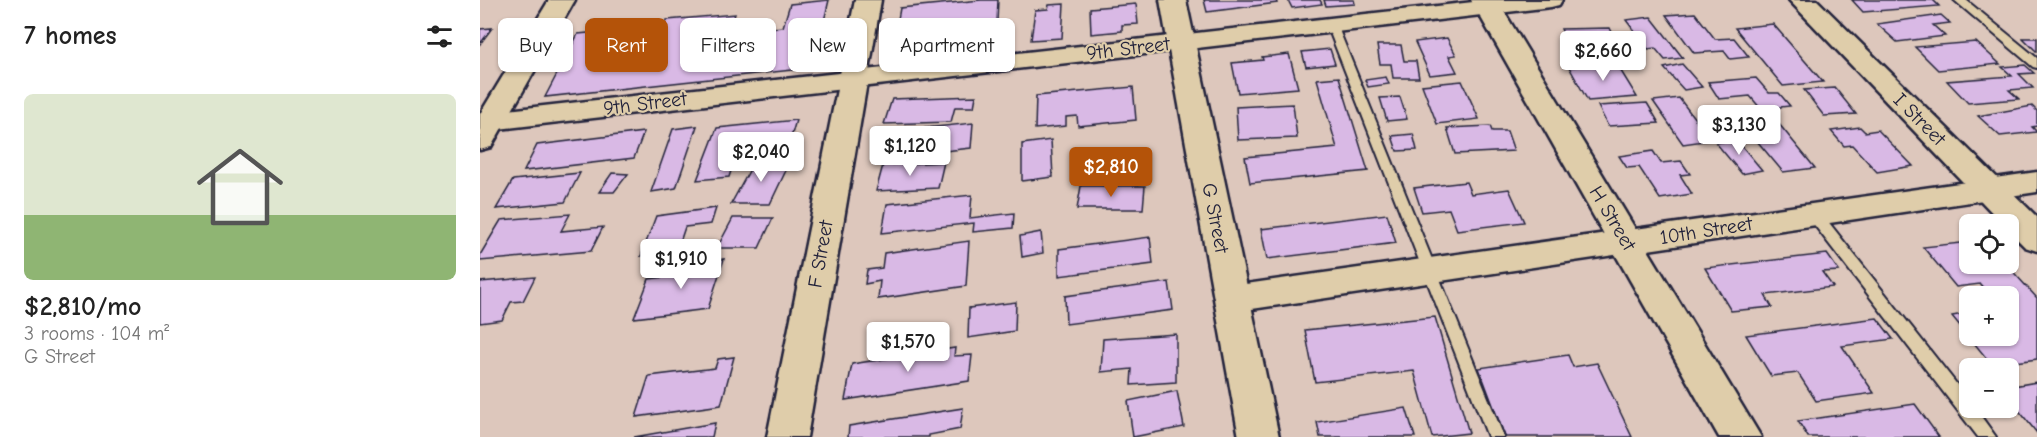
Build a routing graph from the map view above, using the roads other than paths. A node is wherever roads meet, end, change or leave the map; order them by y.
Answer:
1 (562, 0) edge
2 (868, 0) edge
3 (1173, 0) edge
4 (1551, 0) edge
5 (1802, 0) edge
6 (1959, 0) edge
7 (1486, 4) edge
8 (1332, 25) junction
9 (1181, 42) junction
10 (2037, 64) edge
11 (852, 80) junction
12 (485, 130) edge
13 (2037, 182) edge
14 (1988, 188) junction
15 (1814, 214) junction
16 (2037, 238) edge
17 (1628, 243) junction
18 (1431, 270) junction
19 (1232, 299) junction
20 (787, 437) edge
21 (1259, 437) edge
22 (1496, 437) edge
23 (1741, 437) edge
24 (1988, 437) edge

1 - 12 street
2 - 11 street, F Street
3 - 9 street, G Street
4 - 7 street, 9th Street
5 - 14 street, I Street
6 - 10 lane
7 - 8 street, 9th Street
7 - 17 street, H Street
8 - 9 street, 9th Street
8 - 18 lane
9 - 11 street, 9th Street
9 - 19 street, G Street
11 - 12 street, 9th Street
11 - 20 street, F Street
13 - 14 street, 10th Street
14 - 15 street, 10th Street
14 - 16 street, I Street
15 - 17 street, 10th Street
15 - 24 lane
17 - 18 street, 10th Street
17 - 23 street, H Street
18 - 19 street, 10th Street
18 - 22 lane
19 - 21 street, G Street

